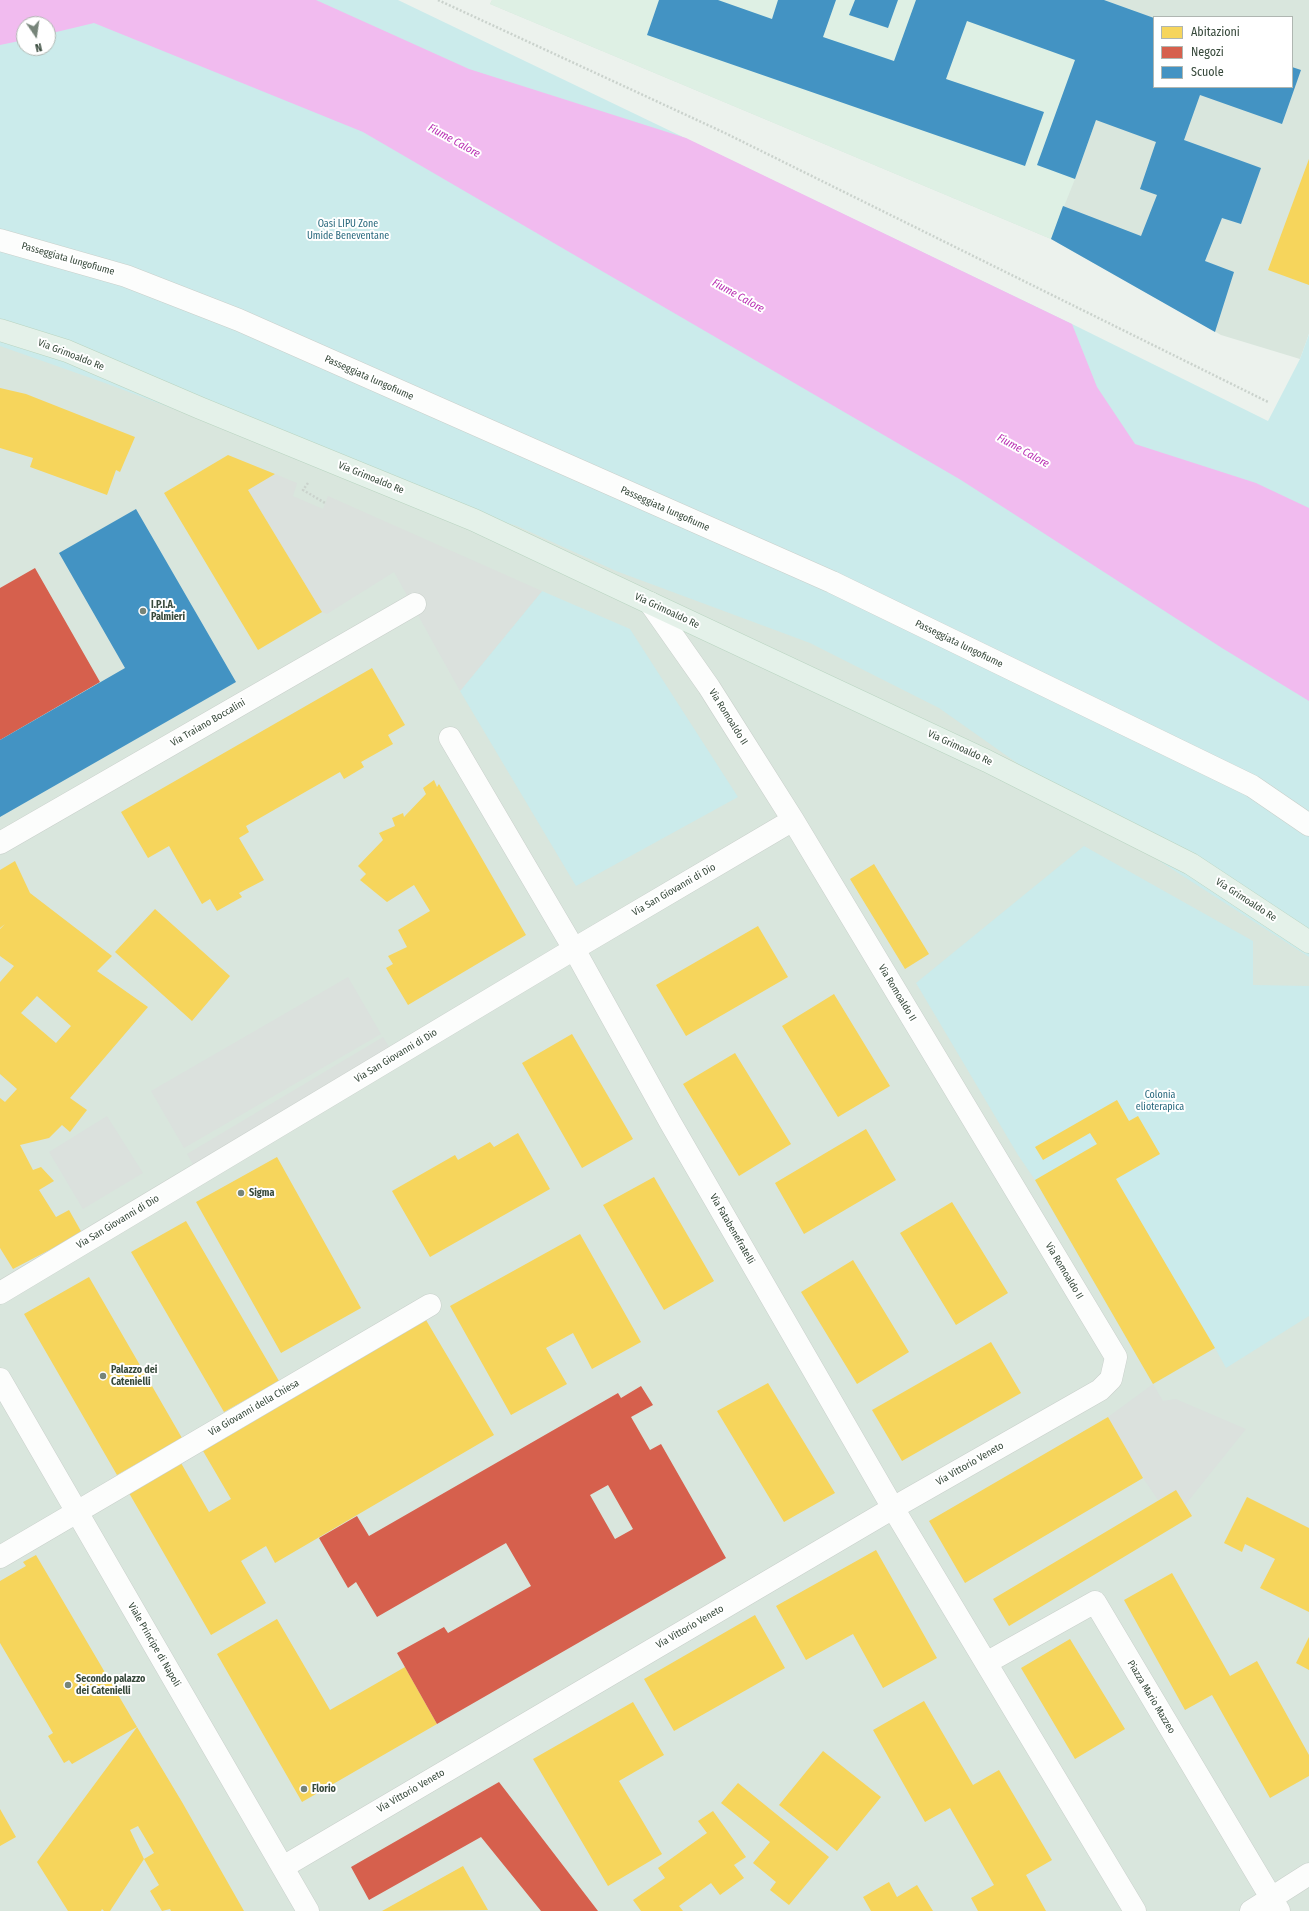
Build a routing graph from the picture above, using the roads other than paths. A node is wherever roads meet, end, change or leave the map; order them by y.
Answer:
1 (0, 240) edge
2 (0, 330) edge
3 (650, 603) junction
4 (415, 604) dead end
5 (450, 738) dead end
6 (793, 820) junction
7 (1309, 825) edge
8 (0, 843) edge
9 (1309, 942) edge
10 (574, 949) junction
11 (0, 1293) edge
12 (430, 1305) dead end
13 (0, 1379) edge
14 (1100, 1390) joint
15 (893, 1508) junction
16 (77, 1511) junction
17 (0, 1557) edge
18 (986, 1663) junction
19 (283, 1867) junction
20 (1309, 1874) edge
21 (1276, 1904) edge
22 (308, 1911) edge
23 (1135, 1911) edge
24 (1251, 1911) edge

1 - 7 street, Passeggiata lungofiume
2 - 3 main road, Via Grimoaldo Re
3 - 6 street, Via Romoaldo II
3 - 9 main road, Via Grimoaldo Re
4 - 8 street, Via Traiano Boccalini
5 - 10 street, Via Fatabenefratelli
6 - 10 street, Via San Giovanni di Dio
6 - 14 street, Via Romoaldo II
10 - 11 street, Via San Giovanni di Dio
10 - 15 street, Via Fatabenefratelli
12 - 16 street, Via Giovanni della Chiesa
13 - 16 street, Viale Principe di Napoli
14 - 15 street, Via Vittorio Veneto
15 - 18 street
15 - 19 street, Via Vittorio Veneto
16 - 17 street, Via Giovanni della Chiesa
16 - 19 street, Viale Principe di Napoli
18 - 21 street, Piazza Mario Mazzeo
18 - 23 street
19 - 22 street, Viale Principe di Napoli
20 - 21 street
21 - 24 street

